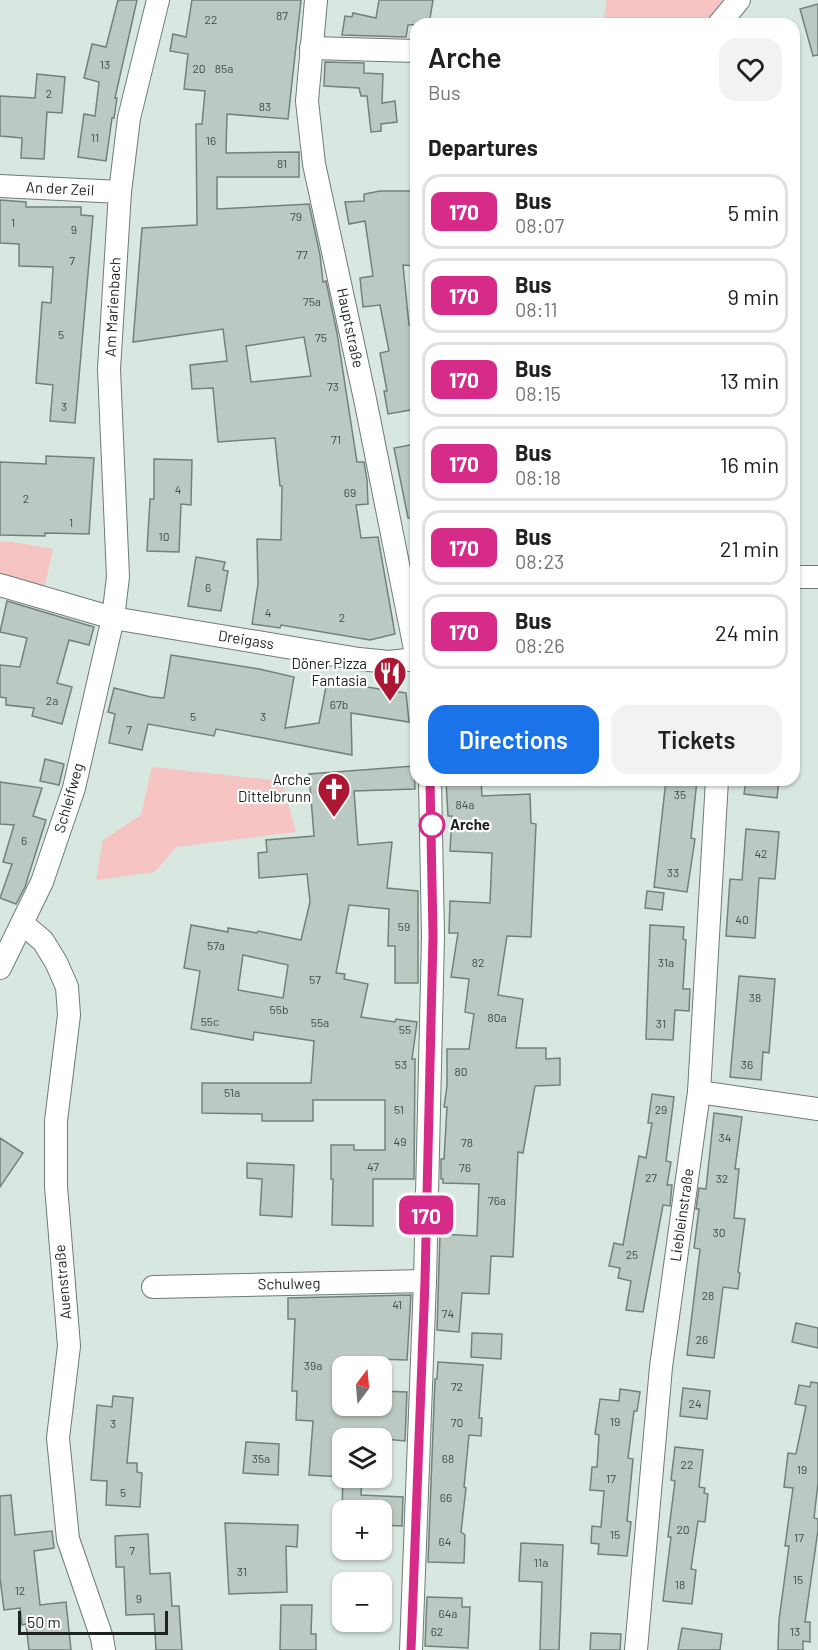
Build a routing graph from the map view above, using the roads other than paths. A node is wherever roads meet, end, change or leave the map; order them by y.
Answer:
1 (158, 0) edge
2 (316, 0) edge
3 (739, 0) edge
4 (724, 18) edge
5 (311, 48) junction
6 (410, 51) edge
7 (0, 186) edge
8 (120, 192) junction
9 (818, 577) edge
10 (800, 578) edge
11 (0, 585) edge
12 (113, 618) junction
13 (410, 624) edge
14 (410, 660) edge
15 (430, 786) edge
16 (717, 786) edge
17 (23, 924) junction
18 (0, 969) edge
19 (699, 1092) junction
20 (818, 1109) edge
21 (425, 1281) junction
22 (153, 1287) dead end
23 (104, 1650) edge
24 (411, 1650) edge
25 (636, 1650) edge

1 - 8 street, Am Marienbach
2 - 5 street, Hauptstraße
3 - 4 street
5 - 6 street
5 - 13 street, Hauptstraße
7 - 8 street, An der Zeil
8 - 12 street, Am Marienbach
9 - 10 street
11 - 12 street, Dreigass
12 - 14 street, Dreigass
12 - 17 street, Schleifweg
15 - 21 street
16 - 19 street, Liebleinstraße
17 - 18 street, Schleifweg
17 - 23 street, Auenstraße
19 - 20 street
19 - 25 street, Liebleinstraße
21 - 22 street, Schulweg
21 - 24 street

